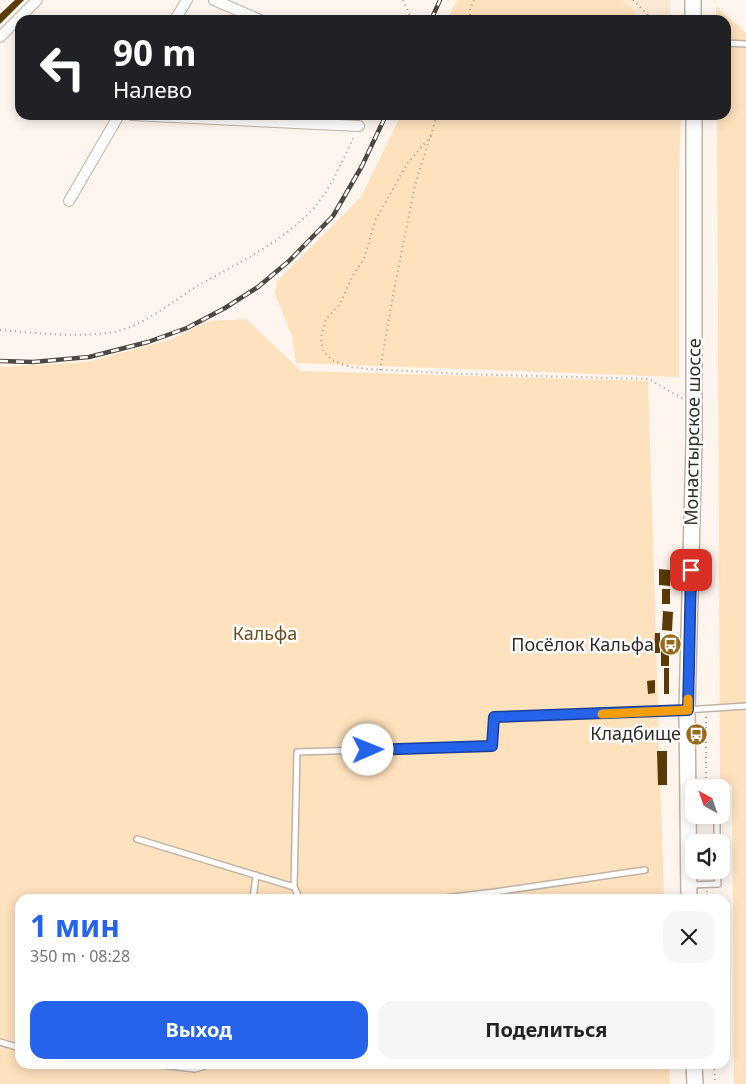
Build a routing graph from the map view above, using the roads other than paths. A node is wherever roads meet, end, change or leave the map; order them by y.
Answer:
1 (37, 0) edge
2 (187, 0) edge
3 (214, 0) edge
4 (693, 0) edge
5 (22, 15) edge
6 (178, 15) edge
7 (248, 15) edge
8 (693, 15) edge
9 (15, 21) edge
10 (0, 36) edge
11 (731, 42) edge
12 (746, 44) edge
13 (116, 120) edge
14 (235, 120) edge
15 (694, 120) edge
16 (359, 126) road end
17 (68, 201) dead end
18 (746, 706) edge
19 (688, 710) junction
20 (690, 779) edge
21 (690, 824) edge
22 (137, 839) dead end
23 (645, 870) dead end
24 (256, 875) junction
25 (718, 879) edge
26 (294, 887) junction
27 (689, 892) edge
28 (253, 894) edge
29 (298, 894) edge
30 (478, 894) edge
31 (0, 1042) edge
32 (15, 1046) edge
33 (694, 1069) edge
34 (694, 1084) edge

1 - 5 street
2 - 6 street
3 - 7 street
4 - 8 main road
9 - 10 street
11 - 12 lane
13 - 17 street
14 - 16 street
15 - 19 main road, Монастырское шоссе
18 - 19 lane
19 - 20 main road, Монастырское шоссе
19 - 26 lane
21 - 27 main road, Монастырское шоссе
22 - 24 lane
23 - 30 lane
24 - 26 lane
24 - 28 lane
25 - 27 lane
26 - 29 lane
31 - 32 lane
33 - 34 main road

